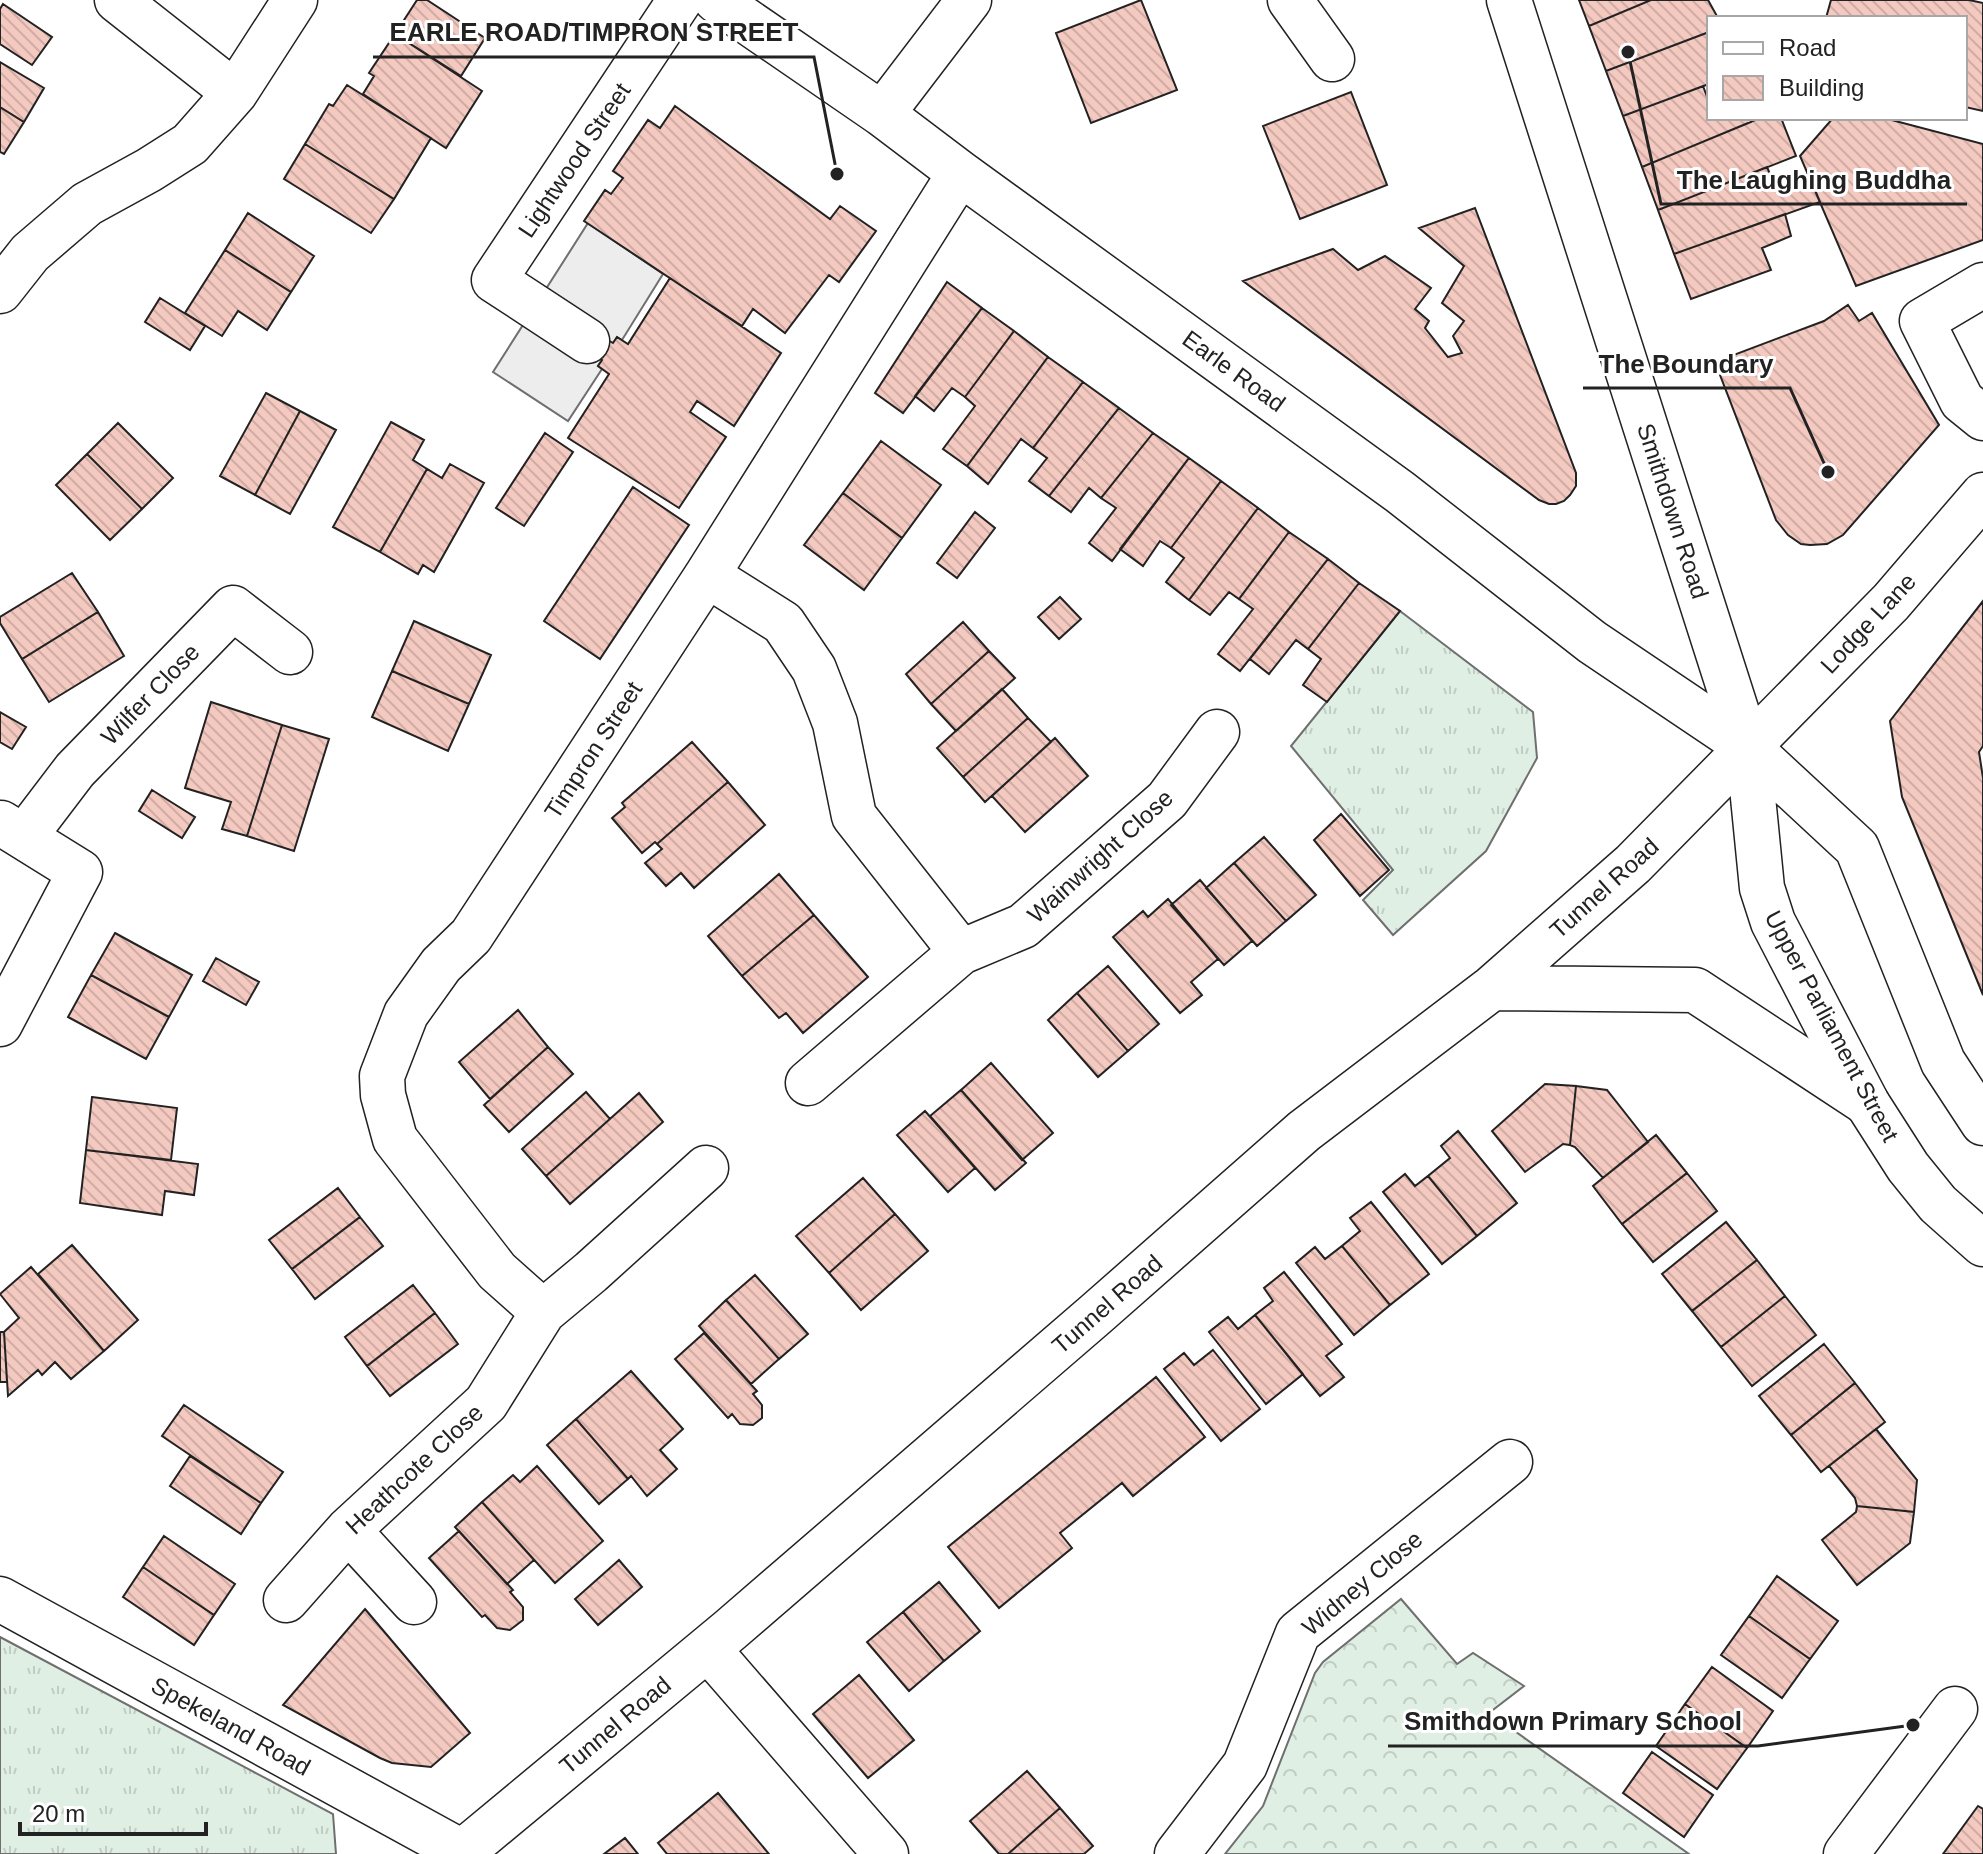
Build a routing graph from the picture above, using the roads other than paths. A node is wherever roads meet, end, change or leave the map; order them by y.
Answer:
1 (117, 0) edge
2 (295, 0) edge
3 (680, 0) edge
4 (716, 0) edge
5 (969, 0) edge
6 (1290, 0) edge
7 (1509, 0) edge
8 (1332, 59) dead end
9 (235, 93) junction
10 (882, 114) junction
11 (960, 173) junction
12 (1983, 285) edge
13 (0, 291) edge
14 (587, 341) dead end
15 (1983, 418) edge
16 (1983, 495) edge
17 (707, 575) junction
18 (290, 652) dead end
19 (1217, 732) dead end
20 (1748, 747) junction
21 (12, 830) edge
22 (961, 952) junction
23 (1492, 988) junction
24 (0, 1024) edge
25 (808, 1083) dead end
26 (1867, 1103) junction
27 (1983, 1123) edge
28 (706, 1168) dead end
29 (1983, 1244) edge
30 (543, 1312) junction
31 (1510, 1462) dead end
32 (348, 1530) junction
33 (0, 1599) edge
34 (286, 1600) dead end
35 (414, 1602) dead end
36 (708, 1649) junction
37 (1955, 1709) dead end
38 (461, 1853) edge
39 (886, 1854) edge
40 (1177, 1854) edge
41 (1846, 1854) edge

1 - 9 main road
2 - 9 main road
3 - 14 main road, Lightwood Street
4 - 10 main road, Earle Road
5 - 10 main road
6 - 8 main road
7 - 20 main road, Smithdown Road
9 - 13 main road
10 - 11 main road, Earle Road
11 - 17 main road, Timpron Street
11 - 20 main road, Earle Road
12 - 15 main road
16 - 20 main road, Lodge Lane
17 - 22 main road
17 - 30 main road, Timpron Street
18 - 21 main road, Wilfer Close
19 - 22 main road, Wainwright Close
20 - 23 main road, Tunnel Road
20 - 26 main road, Upper Parliament Street
20 - 27 main road
21 - 24 main road, Wilfer Close
22 - 25 main road, Wainwright Close
23 - 26 main road
23 - 36 main road, Tunnel Road
26 - 29 main road, Upper Parliament Street
28 - 30 main road, Heathcote Close
30 - 32 main road, Heathcote Close
31 - 40 main road, Widney Close
32 - 34 main road, Heathcote Close
32 - 35 main road
33 - 38 main road, Spekeland Road
36 - 38 main road, Tunnel Road
36 - 39 main road
37 - 41 main road

